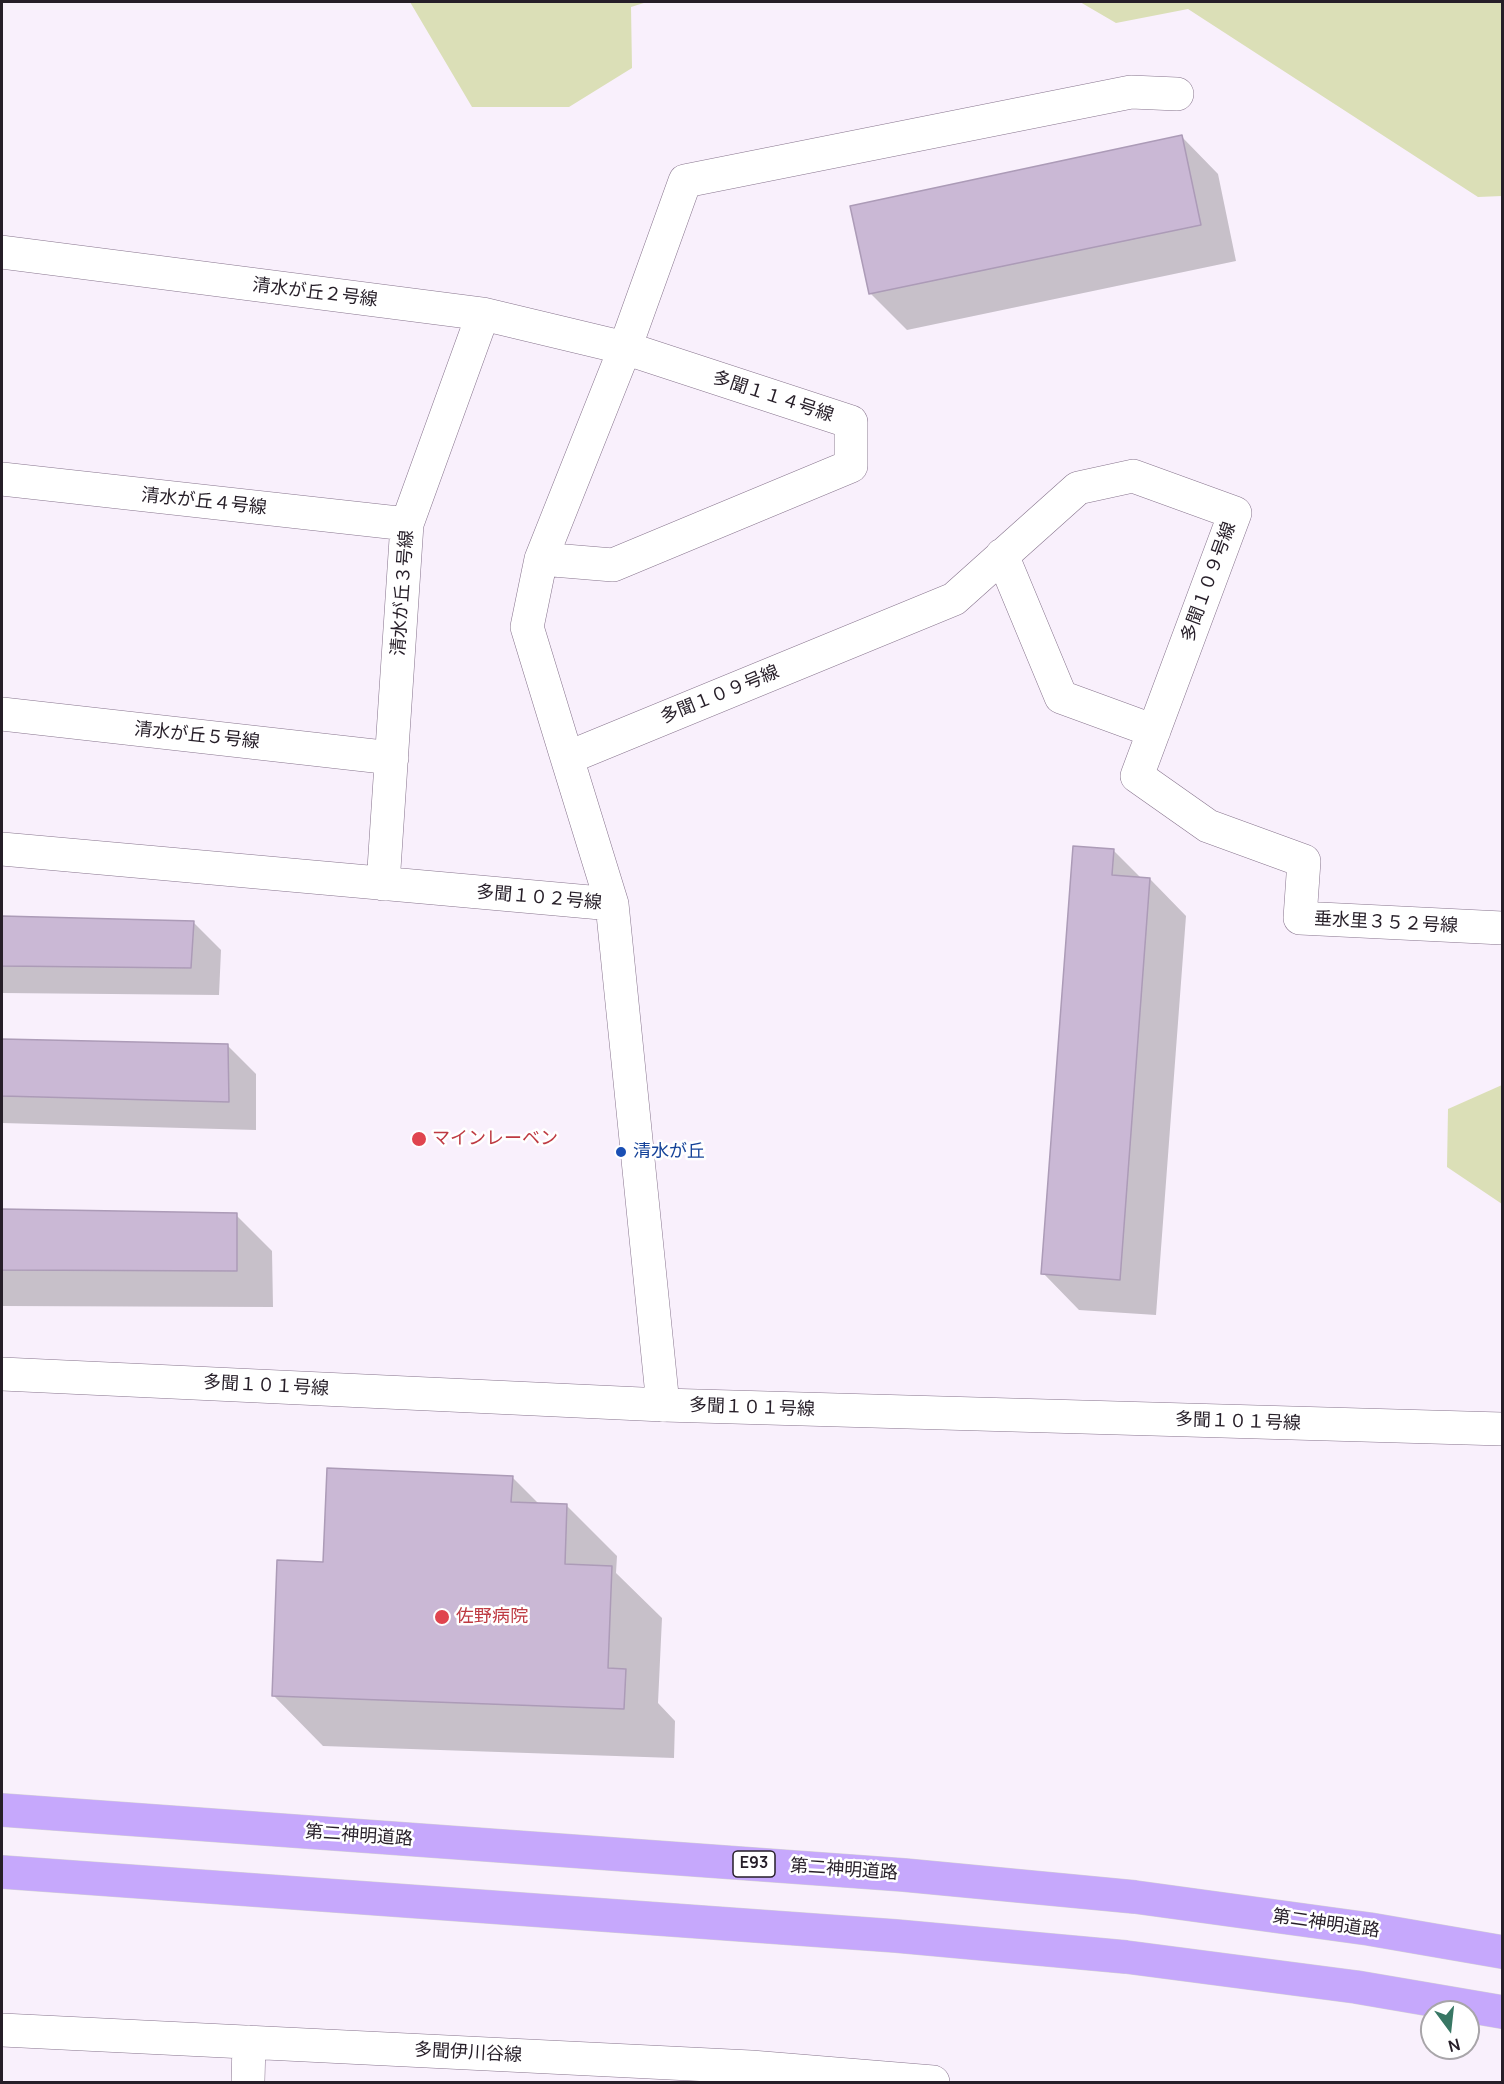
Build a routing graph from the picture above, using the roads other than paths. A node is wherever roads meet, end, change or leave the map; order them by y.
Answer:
1 (1177, 94) dead end
2 (2, 252) edge
3 (483, 314) junction
4 (625, 348) junction
5 (2, 479) edge
6 (407, 524) junction
7 (1002, 555) junction
8 (541, 559) junction
9 (2, 714) edge
10 (1154, 731) junction
11 (392, 758) junction
12 (567, 758) junction
13 (1137, 776) joint
14 (2, 849) edge
15 (383, 884) junction
16 (612, 904) junction
17 (1503, 928) edge
18 (2, 1374) edge
19 (663, 1405) junction
20 (1503, 1429) edge
21 (2, 1810) edge
22 (2, 1872) edge
23 (1503, 1952) edge
24 (1503, 2012) edge
25 (2, 2030) edge
26 (249, 2042) junction
27 (248, 2082) edge
28 (933, 2082) edge

1 - 4 street
2 - 3 street, 清水が丘２号線
3 - 4 street, 清水が丘２号線
3 - 6 street, 清水が丘３号線
4 - 8 street
4 - 8 street, 多聞１１４号線
5 - 6 street, 清水が丘４号線
6 - 11 street, 清水が丘３号線
7 - 10 street
7 - 10 street, 多聞１０９号線
7 - 12 street, 多聞１０９号線
8 - 12 street
9 - 11 street, 清水が丘５号線
10 - 13 street, 多聞１０９号線
11 - 15 street, 清水が丘３号線
12 - 16 street
13 - 17 street, 垂水里３５２号線
14 - 15 street, 多聞１０２号線
15 - 16 street, 多聞１０２号線
16 - 19 street, 多聞１０２号線
18 - 19 street, 多聞１０１号線
19 - 20 street, 多聞１０１号線
21 - 23 highway, 第二神明道路 / E93
22 - 24 highway
25 - 26 street, 多聞伊川谷線
26 - 27 street
26 - 28 street, 多聞伊川谷線

